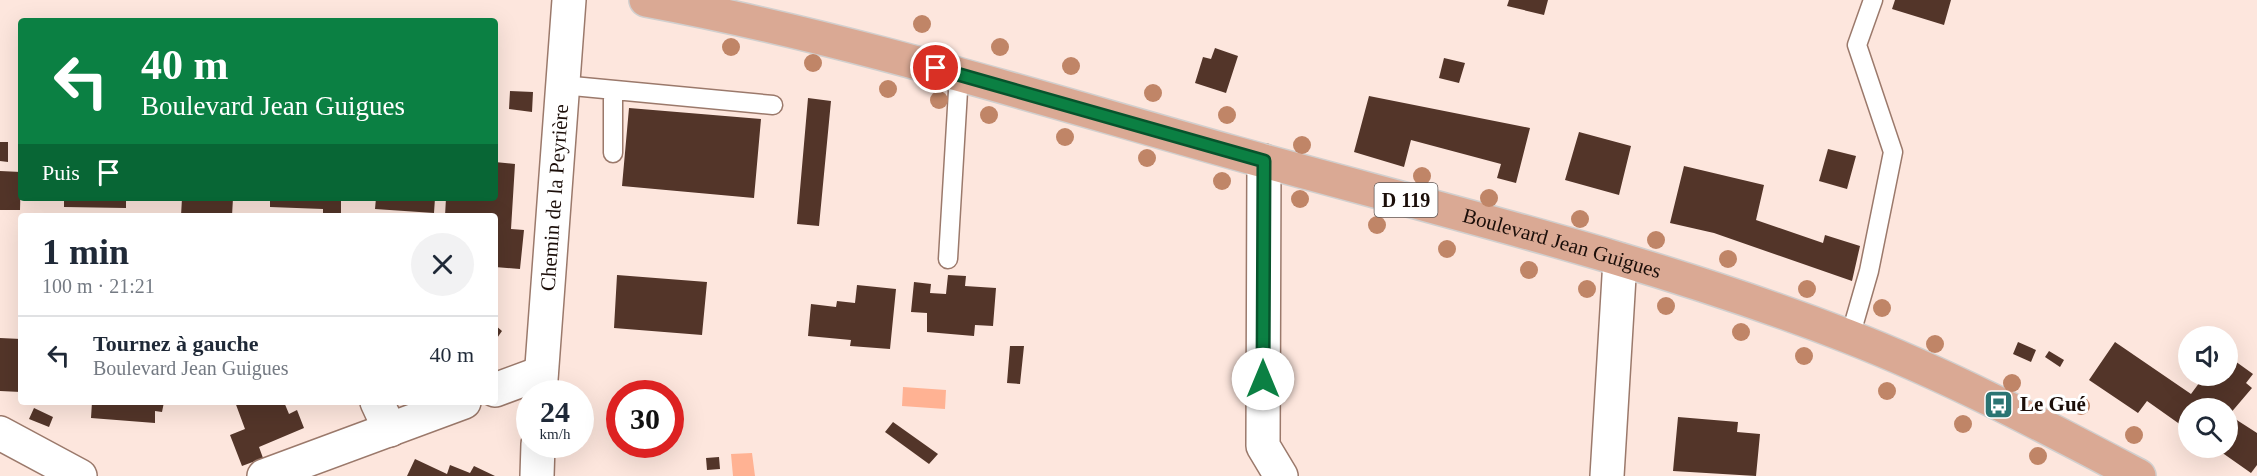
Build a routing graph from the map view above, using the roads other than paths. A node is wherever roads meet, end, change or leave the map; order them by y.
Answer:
1 (569, 0) edge
2 (646, 0) edge
3 (1873, 0) edge
4 (959, 74) junction
5 (562, 85) junction
6 (613, 90) junction
7 (773, 105) dead end
8 (613, 153) dead end
9 (1264, 161) junction
10 (948, 259) dead end
11 (1620, 260) junction
12 (1850, 337) junction
13 (540, 380) edge
14 (516, 387) edge
15 (498, 390) edge
16 (447, 405) edge
17 (383, 416) edge
18 (0, 433) edge
19 (538, 458) edge
20 (80, 476) edge
21 (264, 476) edge
22 (537, 476) edge
23 (1281, 476) edge
24 (1607, 476) edge
25 (2139, 476) edge

1 - 5 street, Chemin de la Peyrière
2 - 4 main road, Boulevard Jean Guigues / D 119
3 - 12 lane
4 - 9 main road, Boulevard Jean Guigues / D 119
4 - 10 lane
5 - 6 lane
5 - 13 street, Chemin de la Peyrière
6 - 7 lane
6 - 8 lane
9 - 11 main road, Boulevard Jean Guigues / D 119
9 - 23 street
11 - 12 main road, Boulevard Jean Guigues / D 119
11 - 24 street
12 - 25 main road, Boulevard Jean Guigues / D 119
14 - 15 street
16 - 17 street
17 - 21 street
18 - 20 street
19 - 22 street

